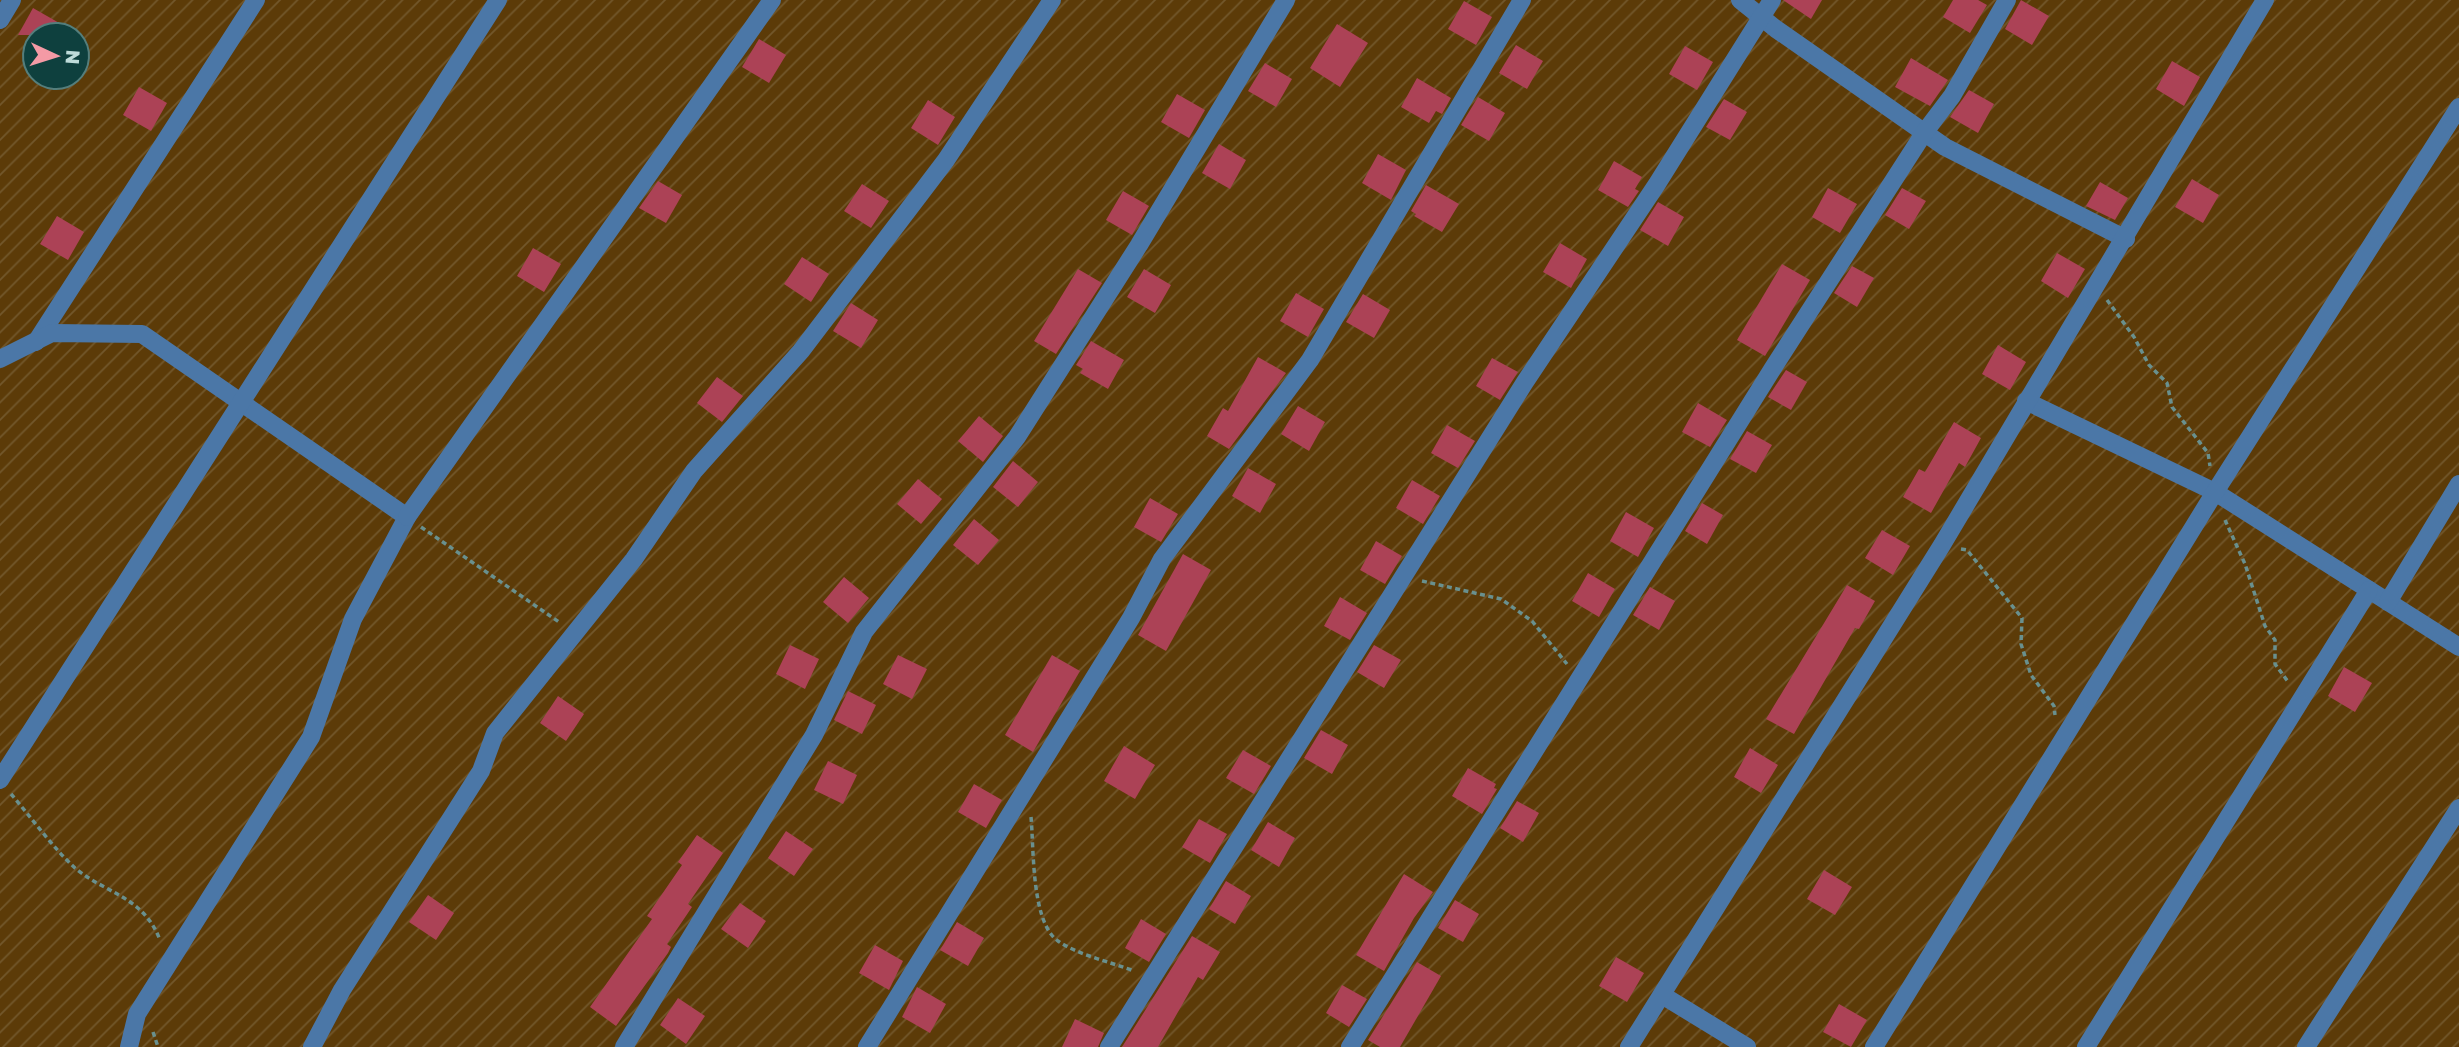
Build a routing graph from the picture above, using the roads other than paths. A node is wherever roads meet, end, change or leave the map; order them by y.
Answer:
1 (12, 0) edge
2 (256, 0) edge
3 (498, 0) edge
4 (772, 0) edge
5 (1052, 0) edge
6 (1286, 0) edge
7 (1522, 0) edge
8 (1740, 0) edge
9 (1772, 0) edge
10 (2007, 0) edge
11 (2265, 0) edge
12 (1762, 18) junction
13 (0, 20) edge
14 (2459, 107) edge
15 (1924, 133) junction
16 (2126, 239) junction
17 (36, 342) junction
18 (0, 359) edge
19 (243, 401) junction
20 (2026, 401) junction
21 (2459, 484) edge
22 (2215, 492) junction
23 (407, 517) junction
24 (2369, 590) junction
25 (2388, 602) junction
26 (2459, 647) edge
27 (4, 785) edge
28 (2459, 808) edge
29 (1662, 995) junction
30 (129, 1047) edge
31 (312, 1047) edge
32 (624, 1047) edge
33 (867, 1047) edge
34 (1109, 1047) edge
35 (1350, 1047) edge
36 (1629, 1047) edge
37 (1747, 1047) edge
38 (1874, 1047) edge
39 (2087, 1047) edge
40 (2306, 1047) edge

1 - 13 street
2 - 17 street
3 - 19 street
4 - 23 street
5 - 31 street
6 - 32 street
7 - 33 street
8 - 12 street
9 - 12 street
10 - 15 street
11 - 16 street
12 - 15 street
12 - 34 street
14 - 22 street
15 - 16 street
15 - 35 street
16 - 20 street
17 - 18 street
17 - 19 street
19 - 23 street
19 - 27 street
20 - 22 street
20 - 29 street
21 - 25 street
22 - 24 street
22 - 38 street
23 - 30 street
24 - 25 street
24 - 39 street
25 - 26 street
28 - 40 street
29 - 36 street
29 - 37 street

